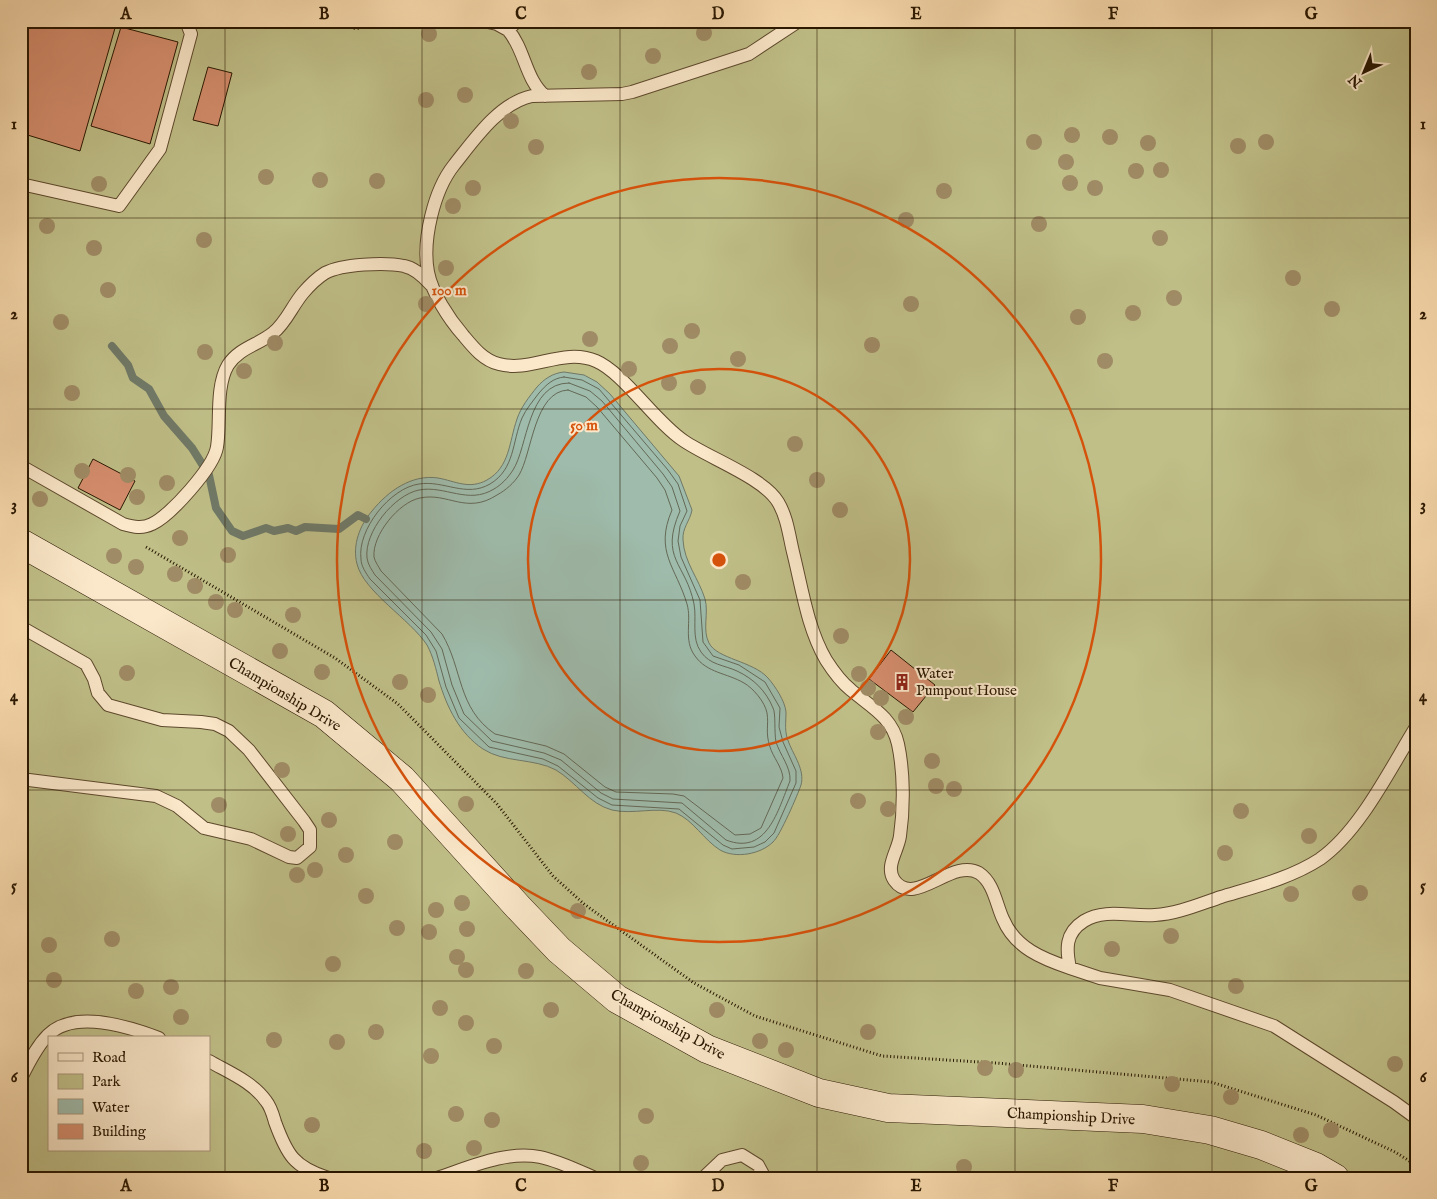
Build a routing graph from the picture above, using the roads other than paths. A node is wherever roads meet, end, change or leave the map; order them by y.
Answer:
1 (186, 21) edge
2 (483, 21) edge
3 (799, 21) edge
4 (512, 26) edge
5 (545, 96) junction
6 (22, 188) edge
7 (435, 288) junction
8 (21, 466) edge
9 (21, 543) edge
10 (21, 627) edge
11 (1416, 728) edge
12 (21, 779) edge
13 (1070, 968) junction
14 (153, 1036) edge
15 (210, 1063) edge
16 (21, 1078) edge
17 (1416, 1118) edge
18 (328, 1178) edge
19 (437, 1178) edge
20 (595, 1178) edge
21 (702, 1178) edge
22 (764, 1178) edge
23 (1334, 1178) edge

1 - 6 lane
2 - 4 lane
3 - 5 lane
4 - 5 lane
5 - 7 lane
7 - 8 lane
7 - 13 lane
9 - 23 street, Championship Drive
10 - 12 lane
11 - 13 lane
13 - 17 lane
14 - 16 lane
15 - 18 lane
19 - 20 lane
21 - 22 lane

